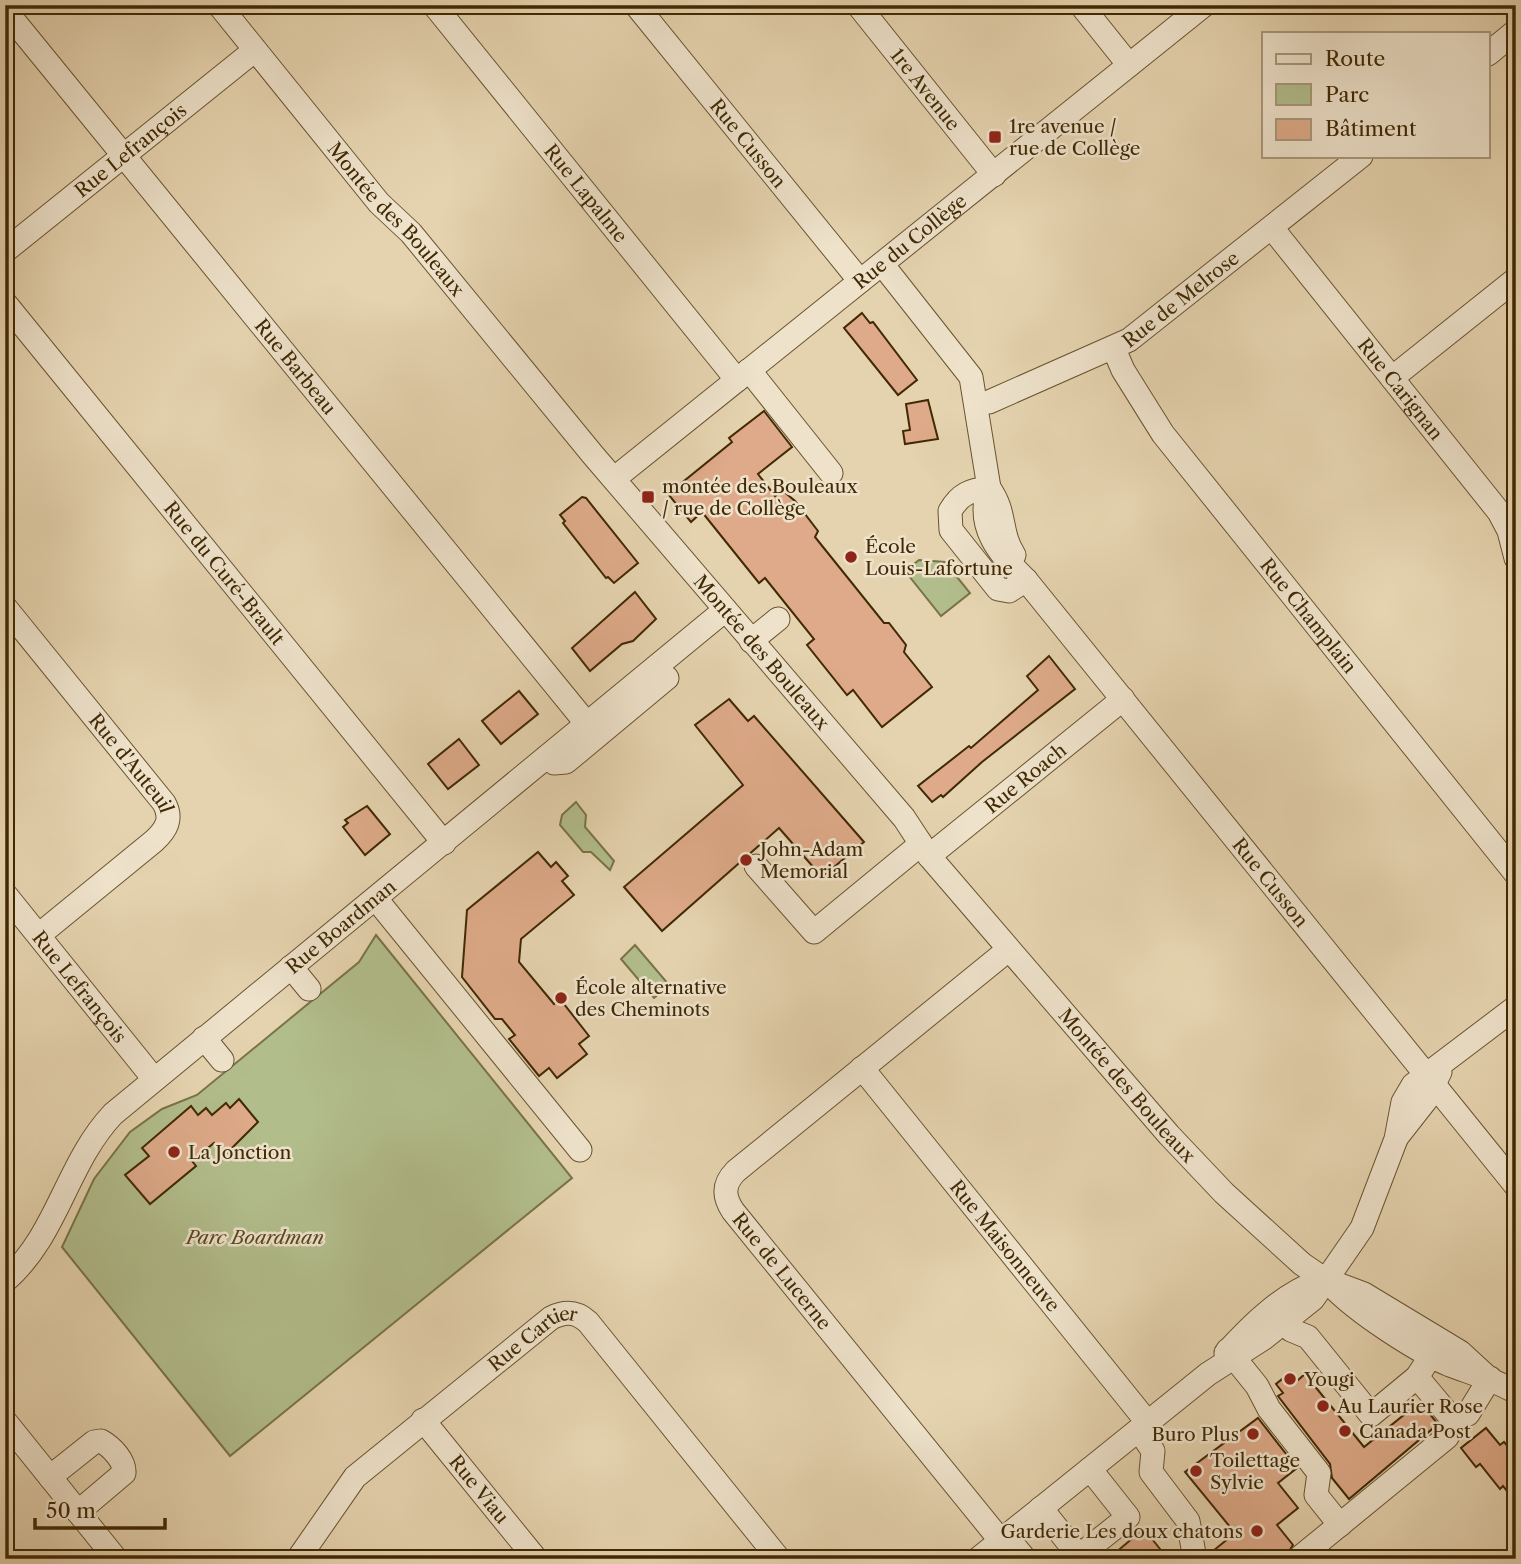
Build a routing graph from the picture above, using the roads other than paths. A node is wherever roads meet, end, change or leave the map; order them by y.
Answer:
1 (219, 5) edge
2 (434, 5) edge
3 (635, 5) edge
4 (858, 5) edge
5 (1081, 5) edge
6 (1204, 5) edge
7 (5, 10) edge
8 (1516, 31) edge
9 (255, 50) junction
10 (1490, 52) edge
11 (1129, 65) junction
12 (124, 155) junction
13 (1359, 158) edge
14 (994, 175) junction
15 (1272, 228) junction
16 (5, 251) edge
17 (881, 264) junction
18 (1516, 279) edge
19 (860, 281) junction
20 (5, 303) edge
21 (1114, 349) junction
22 (743, 375) junction
23 (1392, 379) junction
24 (977, 404) junction
25 (831, 473) dead end
26 (615, 478) junction
27 (989, 488) junction
28 (1512, 530) edge
29 (1516, 558) edge
30 (1026, 580) junction
31 (5, 607) edge
32 (725, 610) junction
33 (778, 619) dead end
34 (751, 640) junction
35 (673, 653) junction
36 (1123, 699) junction
37 (587, 724) junction
38 (547, 757) junction
39 (444, 843) junction
40 (925, 850) junction
41 (756, 866) dead end
42 (1516, 874) edge
43 (5, 894) edge
44 (376, 899) junction
45 (39, 935) junction
46 (1008, 950) junction
47 (291, 967) junction
48 (309, 989) dead end
49 (1516, 1007) edge
50 (204, 1038) junction
51 (222, 1059) dead end
52 (862, 1068) junction
53 (1435, 1075) junction
54 (154, 1079) junction
55 (580, 1150) dead end
56 (1516, 1186) edge
57 (1324, 1279) junction
58 (5, 1281) edge
59 (1284, 1322) junction
60 (1231, 1354) junction
61 (1432, 1354) junction
62 (1488, 1376) junction
63 (1417, 1377) junction
64 (1516, 1392) edge
65 (1458, 1418) junction
66 (423, 1420) junction
67 (5, 1421) edge
68 (1144, 1427) junction
69 (1090, 1469) junction
70 (50, 1477) junction
71 (1041, 1508) junction
72 (78, 1512) junction
73 (1340, 1525) junction
74 (1004, 1538) junction
75 (116, 1559) edge
76 (298, 1559) edge
77 (536, 1559) edge
78 (779, 1559) edge
79 (978, 1559) edge
80 (1025, 1559) edge
81 (1195, 1559) edge
82 (1298, 1559) edge

1 - 9 street, Montée des Bouleaux
2 - 22 street, Rue Lapalme
3 - 19 street, Rue Cusson
4 - 14 street, 1re Avenue
5 - 11 street
6 - 11 street, Rue du Collège
7 - 12 street, Rue Barbeau
8 - 10 street
9 - 12 street, Rue Lefrançois
9 - 26 street, Montée des Bouleaux
11 - 14 street, Rue du Collège
12 - 16 street, Rue Lefrançois
12 - 37 street, Rue Barbeau
13 - 15 street, Rue de Melrose
14 - 17 street, Rue du Collège
15 - 21 street, Rue de Melrose
15 - 23 street, Rue Carignan
17 - 19 street, Rue du Collège
17 - 24 street, Rue Cusson
18 - 23 street
19 - 22 street, Rue du Collège
20 - 39 street, Rue du Curé-Brault
21 - 24 street, Rue de Melrose
21 - 42 street, Rue Champlain
22 - 25 street, Rue Lapalme
22 - 26 street, Rue du Collège
23 - 28 street, Rue Carignan
24 - 27 street, Rue Cusson
26 - 32 street, Montée des Bouleaux
27 - 30 street, Rue Cusson
27 - 30 street
28 - 29 street, Rue Carignan
30 - 36 street, Rue Cusson
31 - 45 street, Rue d'Auteuil
32 - 34 street, Montée des Bouleaux
32 - 35 street, Rue Boardman
33 - 34 street
34 - 40 street, Montée des Bouleaux
35 - 37 street, Rue Boardman
35 - 38 street
36 - 40 street, Rue Roach
36 - 53 street, Rue Cusson
37 - 38 street, Rue Boardman
38 - 39 street, Rue Boardman
39 - 44 street, Rue Boardman
40 - 41 street, Rue Roach
40 - 46 street, Montée des Bouleaux
43 - 45 street, Rue Lefrançois
44 - 47 street, Rue Boardman
44 - 55 street
45 - 54 street, Rue Lefrançois
46 - 52 street, Rue de Lucerne
46 - 57 street, Montée des Bouleaux
47 - 48 street
47 - 50 street, Rue Boardman
49 - 53 street
50 - 51 street
50 - 54 street, Rue Boardman
52 - 68 street, Rue Maisonneuve
52 - 74 street, Rue de Lucerne
53 - 56 street, Rue Cusson
53 - 57 street
54 - 58 street, Rue Boardman
57 - 59 street
57 - 60 street
57 - 61 street, Montée des Bouleaux
57 - 62 street, Montée des Bouleaux
59 - 60 street
59 - 63 street
60 - 68 street
60 - 73 street
61 - 62 street, Montée des Bouleaux
61 - 63 street
62 - 64 street, Montée des Bouleaux
62 - 65 street
63 - 65 street
65 - 73 street
66 - 76 street, Rue Cartier
66 - 77 street, Rue Viau
66 - 78 street, Rue Cartier
67 - 70 street
68 - 69 street
68 - 81 street, Rue Maisonneuve
69 - 71 street
69 - 71 street
70 - 72 street
70 - 72 street
71 - 74 street
72 - 75 street
73 - 82 street
74 - 79 street
74 - 80 street

